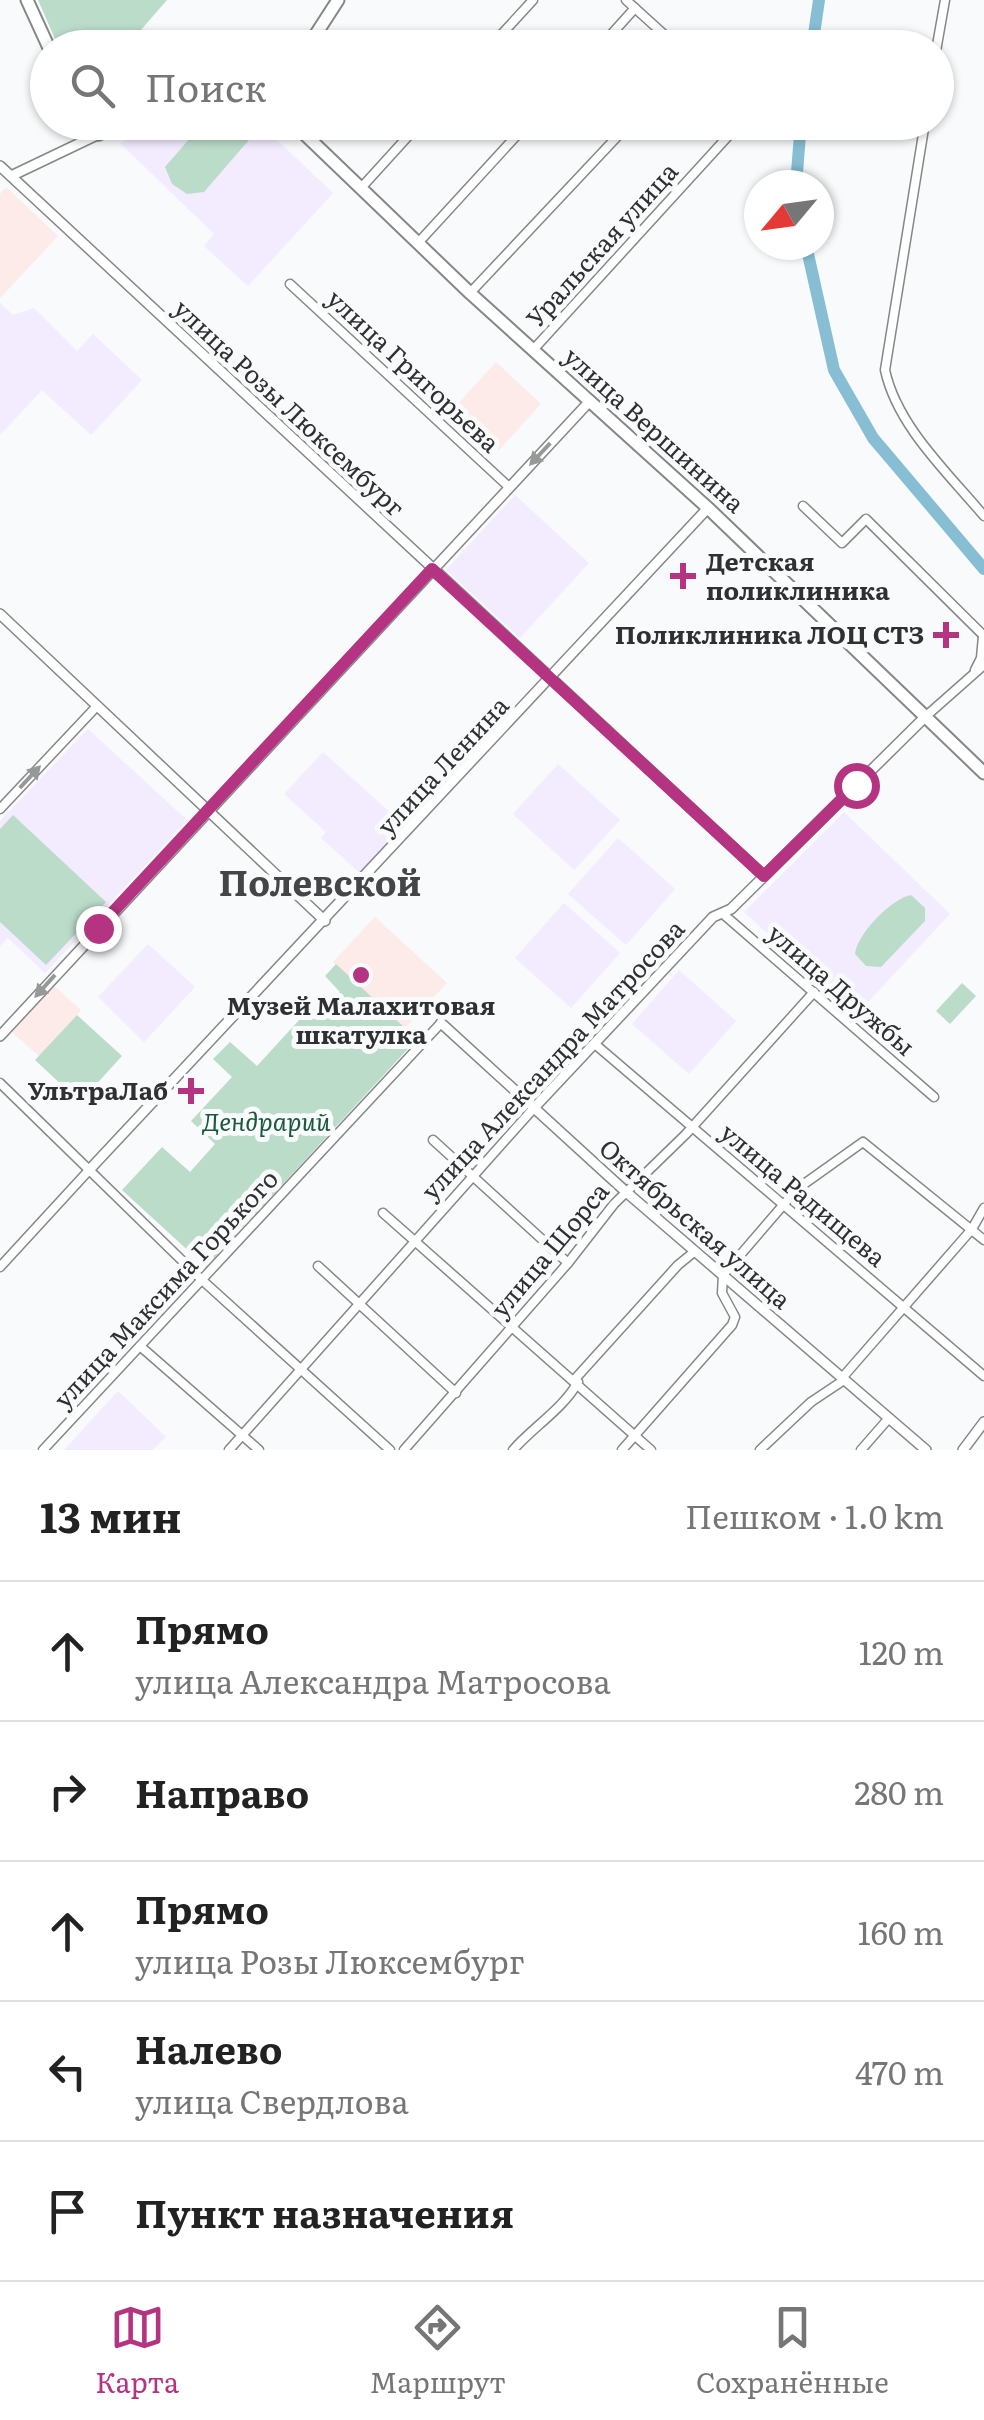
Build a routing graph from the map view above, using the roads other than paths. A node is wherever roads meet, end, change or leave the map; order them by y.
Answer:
1 (27, 0) edge
2 (338, 0) edge
3 (533, 0) edge
4 (626, 0) edge
5 (945, 0) edge
6 (635, 8) junction
7 (41, 30) edge
8 (319, 30) edge
9 (506, 30) edge
10 (615, 30) edge
11 (659, 30) edge
12 (940, 30) edge
13 (86, 140) edge
14 (311, 140) edge
15 (405, 140) edge
16 (512, 140) edge
17 (614, 140) edge
18 (725, 140) edge
19 (922, 140) edge
20 (0, 166) edge
21 (11, 176) junction
22 (361, 188) junction
23 (418, 243) junction
24 (290, 284) dead end
25 (470, 293) junction
26 (533, 350) junction
27 (589, 402) junction
28 (509, 487) junction
29 (803, 506) dead end
30 (708, 508) junction
31 (984, 516) edge
32 (432, 569) junction
33 (0, 614) edge
34 (983, 636) edge
35 (984, 664) edge
36 (975, 670) junction
37 (550, 679) junction
38 (97, 706) junction
39 (925, 717) junction
40 (984, 773) edge
41 (0, 809) edge
42 (205, 810) junction
43 (764, 876) junction
44 (722, 913) junction
45 (324, 921) junction
46 (814, 992) junction
47 (441, 1022) joint
48 (0, 1036) edge
49 (596, 1045) junction
50 (0, 1083) edge
51 (934, 1097) dead end
52 (533, 1108) junction
53 (690, 1125) junction
54 (433, 1140) dead end
55 (91, 1168) junction
56 (472, 1178) junction
57 (625, 1191) junction
58 (782, 1203) junction
59 (984, 1208) edge
60 (383, 1213) dead end
61 (972, 1229) junction
62 (416, 1239) junction
63 (984, 1240) edge
64 (694, 1252) junction
65 (568, 1264) junction
66 (318, 1266) dead end
67 (0, 1267) edge
68 (723, 1275) junction
69 (202, 1280) junction
70 (359, 1304) junction
71 (904, 1308) junction
72 (513, 1324) junction
73 (140, 1346) junction
74 (300, 1372) junction
75 (984, 1376) edge
76 (843, 1379) junction
77 (576, 1380) junction
78 (456, 1392) junction
79 (889, 1418) junction
80 (984, 1422) edge
81 (242, 1435) junction
82 (635, 1435) junction
83 (43, 1450) edge
84 (229, 1450) edge
85 (259, 1450) edge
86 (390, 1450) edge
87 (404, 1450) edge
88 (512, 1450) edge
89 (622, 1450) edge
90 (650, 1450) edge
91 (760, 1450) edge
92 (860, 1450) edge
93 (926, 1450) edge
94 (963, 1450) edge

1 - 7 main road
2 - 8 main road
3 - 9 street
4 - 6 street
5 - 12 street
6 - 10 street
6 - 11 street
13 - 21 street
14 - 22 main road, улица Вершинина
15 - 22 street
16 - 23 street
17 - 25 street
18 - 26 street, Уральская улица
19 - 31 street
20 - 21 street, улица Розы Люксембург
21 - 32 street, улица Розы Люксембург
22 - 23 main road, улица Вершинина
23 - 25 main road, улица Вершинина
24 - 28 street, улица Григорьева
25 - 26 main road, улица Вершинина
26 - 27 main road, улица Вершинина
27 -> 28 street
27 - 30 main road, улица Вершинина
28 - 32 street
29 - 34 street
30 - 37 street, улица Ленина
30 - 39 main road, улица Вершинина
32 - 37 street, улица Розы Люксембург
32 - 42 street
33 - 38 street
34 - 36 street
35 - 36 street
36 - 39 street
37 - 43 street, улица Розы Люксембург
37 - 45 street, улица Ленина
41 -> 38 street
38 - 42 street
39 - 40 main road, улица Вершинина
39 - 43 street, улица Александра Матросова
42 - 45 street
42 -> 48 street
43 - 44 street, улица Александра Матросова
44 - 46 street, улица Дружбы
44 - 49 street, улица Александра Матросова
45 - 55 street, улица Ленина
46 - 51 street, улица Дружбы
46 - 53 street, улица Щорса
47 - 52 street, Октябрьская улица
47 - 69 street, улица Максима Горького
49 - 52 street, улица Александра Матросова
49 - 53 street, улица Радищева
50 - 55 street
52 - 56 street, улица Александра Матросова
52 - 57 street, Октябрьская улица
53 - 57 street, улица Щорса
53 - 58 street, улица Радищева
54 - 56 street
55 - 67 street, улица Ленина
55 - 69 street
56 - 62 street, улица Александра Матросова
56 - 65 street
57 - 64 street, Октябрьская улица
57 - 65 street, улица Щорса
58 - 61 street
58 - 68 street
58 - 71 street, улица Радищева
59 - 61 street
60 - 62 street
61 - 63 street
61 - 71 street
62 - 70 street, улица Александра Матросова
62 - 72 street
64 - 68 street, Октябрьская улица
64 - 77 street
65 - 72 street, улица Щорса
66 - 70 street
68 - 76 street, Октябрьская улица
68 - 82 street
69 - 73 street, улица Максима Горького
69 - 74 street
70 - 74 street, улица Александра Матросова
70 - 78 street
71 - 75 street, улица Радищева
71 - 76 street
72 - 77 street
72 - 78 street, улица Щорса
73 - 81 street
73 - 83 street, улица Максима Горького
74 - 81 street, улица Александра Матросова
74 - 86 street
76 - 79 street, Октябрьская улица
76 - 91 street
77 - 82 street
77 - 88 street
78 - 87 street, улица Щорса
79 - 92 street
79 - 93 street, Октябрьская улица
80 - 94 street
81 - 84 street, улица Александра Матросова
81 - 85 street
82 - 89 street
82 - 90 street

